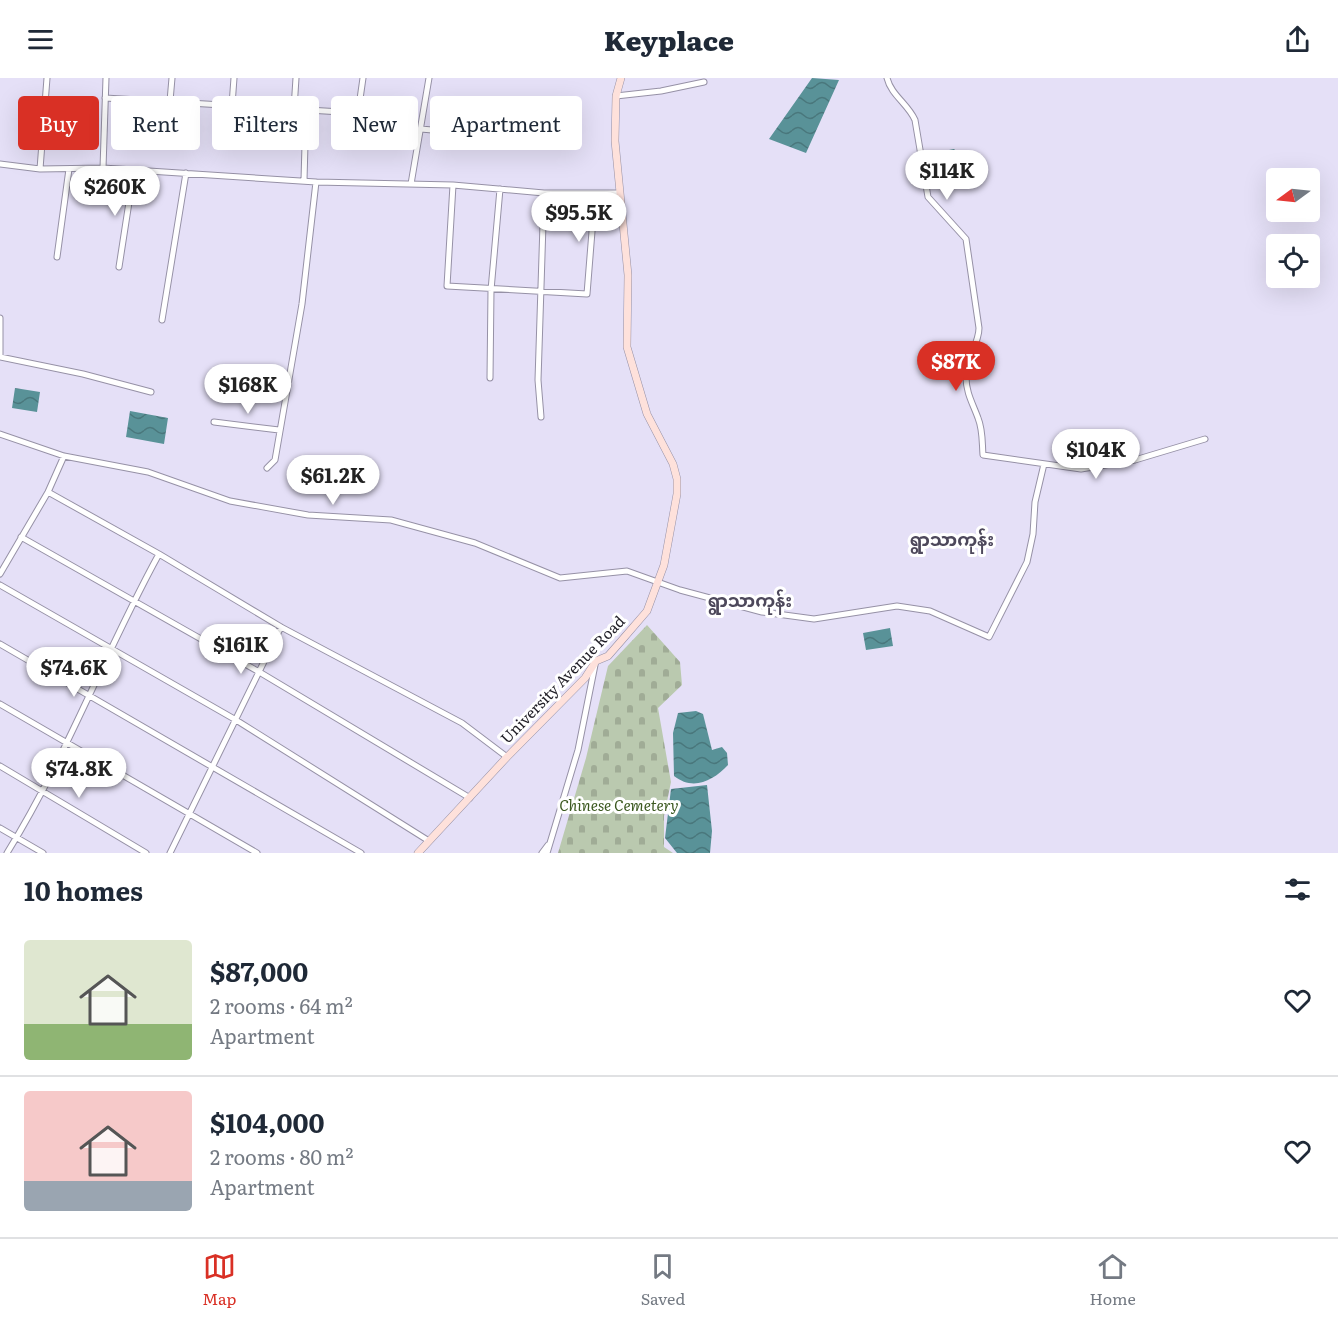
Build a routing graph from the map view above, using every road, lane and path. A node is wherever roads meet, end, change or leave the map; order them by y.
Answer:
1 (47, 78) edge
2 (106, 78) edge
3 (172, 78) edge
4 (234, 78) edge
5 (296, 78) edge
6 (363, 78) edge
7 (429, 78) edge
8 (621, 78) edge
9 (887, 78) edge
10 (704, 82) dead end
11 (170, 96) edge
12 (233, 96) edge
13 (295, 96) edge
14 (616, 96) junction
15 (105, 98) junction
16 (111, 98) edge
17 (319, 110) edge
18 (421, 129) junction
19 (430, 130) edge
20 (305, 150) edge
21 (0, 164) edge
22 (103, 168) junction
23 (40, 169) junction
24 (69, 169) junction
25 (134, 171) junction
26 (186, 173) junction
27 (304, 180) junction
28 (316, 182) junction
29 (411, 184) junction
30 (453, 185) junction
31 (500, 189) junction
32 (544, 193) junction
33 (620, 193) junction
34 (595, 194) junction
35 (57, 257) dead end
36 (119, 267) dead end
37 (491, 290) junction
38 (539, 293) junction
39 (0, 318) edge
40 (162, 320) dead end
41 (0, 356) edge
42 (490, 378) dead end
43 (151, 392) dead end
44 (541, 417) dead end
45 (214, 422) dead end
46 (279, 430) junction
47 (0, 434) edge
48 (1205, 439) dead end
49 (64, 456) junction
50 (1044, 464) junction
51 (267, 468) dead end
52 (48, 492) junction
53 (21, 537) junction
54 (159, 554) junction
55 (0, 574) edge
56 (658, 582) junction
57 (0, 585) edge
58 (133, 602) junction
59 (282, 627) junction
60 (0, 644) edge
61 (110, 646) junction
62 (596, 661) junction
63 (261, 673) junction
64 (89, 694) junction
65 (0, 704) edge
66 (236, 720) junction
67 (66, 742) junction
68 (507, 757) junction
69 (0, 766) edge
70 (211, 767) junction
71 (41, 790) junction
72 (470, 798) junction
73 (189, 816) junction
74 (0, 828) edge
75 (17, 838) junction
76 (429, 841) junction
77 (550, 841) junction
78 (7, 853) edge
79 (43, 853) edge
80 (146, 853) edge
81 (170, 853) edge
82 (257, 853) edge
83 (360, 853) edge
84 (418, 853) edge
85 (542, 853) edge
86 (547, 853) edge

1 - 23 street
2 - 15 street
3 - 11 street
4 - 12 street
5 - 13 street
6 - 17 street
7 - 18 street
8 - 14 main road, University Avenue Road
9 - 50 street
10 - 14 street
14 - 33 main road, University Avenue Road
15 - 16 street
15 - 22 street
18 - 19 street
18 - 29 street
20 - 27 street
21 - 23 street
22 - 24 street
22 - 25 street
23 - 24 street
24 - 35 street
25 - 26 street
25 - 36 street
26 - 27 street
26 - 40 street
27 - 28 street
28 - 29 street
28 - 46 street
29 - 30 street
30 - 31 street
30 - 37 street
31 - 32 street
31 - 37 street
32 - 34 street
32 - 38 street
33 - 34 street
33 - 56 main road, University Avenue Road
34 - 38 street
37 - 38 street
37 - 42 street
38 - 44 street
39 - 41 street
41 - 43 street
45 - 46 street
46 - 51 street
47 - 49 street
48 - 50 street
49 - 52 street
49 - 56 street
50 - 56 street
52 - 53 street
52 - 54 street
53 - 55 street
53 - 58 street
54 - 58 street
54 - 59 street
56 - 62 main road, University Avenue Road
57 - 61 street
58 - 61 street
58 - 63 street
59 - 63 street
59 - 68 street
60 - 64 street
61 - 64 street
61 - 66 street
62 - 68 main road, University Avenue Road
62 - 77 street
63 - 66 street
63 - 72 street
64 - 67 street
64 - 70 street
65 - 67 street
66 - 70 street
66 - 76 street
67 - 71 street
67 - 73 street
68 - 72 main road, University Avenue Road
69 - 71 street
70 - 73 street
70 - 83 street
71 - 75 street
71 - 80 street
72 - 76 main road, University Avenue Road
73 - 81 street
73 - 82 street
74 - 75 street
75 - 78 street
75 - 79 street
76 - 84 main road, University Avenue Road
77 - 85 street
77 - 86 street

